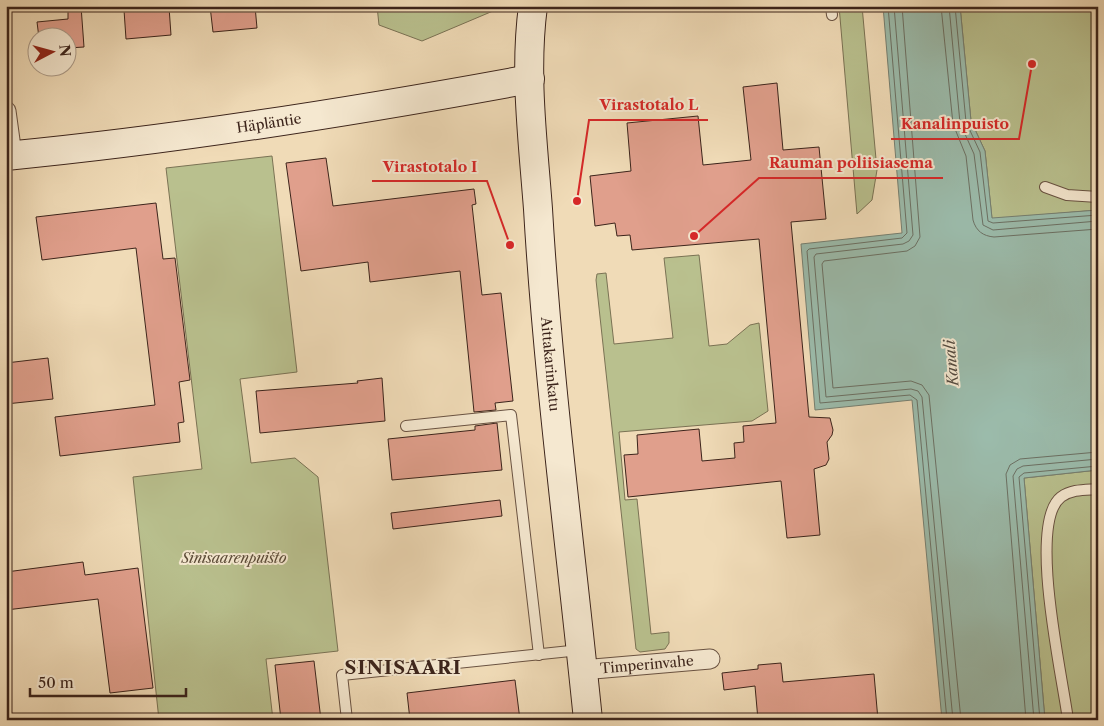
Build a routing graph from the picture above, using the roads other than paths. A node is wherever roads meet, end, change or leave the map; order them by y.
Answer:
1 (533, 6) edge
2 (530, 79) junction
3 (6, 111) edge
4 (9, 155) edge
5 (1045, 187) dead end
6 (1098, 197) edge
7 (406, 426) dead end
8 (1098, 489) edge
9 (539, 654) junction
10 (710, 659) dead end
11 (581, 660) junction
12 (347, 720) edge
13 (588, 720) edge
14 (1068, 720) edge

1 - 2 main road, Aittakarinkatu
2 - 4 main road, Häpläntie
2 - 11 main road, Aittakarinkatu
3 - 4 street
5 - 6 lane
7 - 9 lane
8 - 14 lane
9 - 11 lane
9 - 12 lane
10 - 11 street, Timperinvahe
11 - 13 main road, Aittakarinkatu

